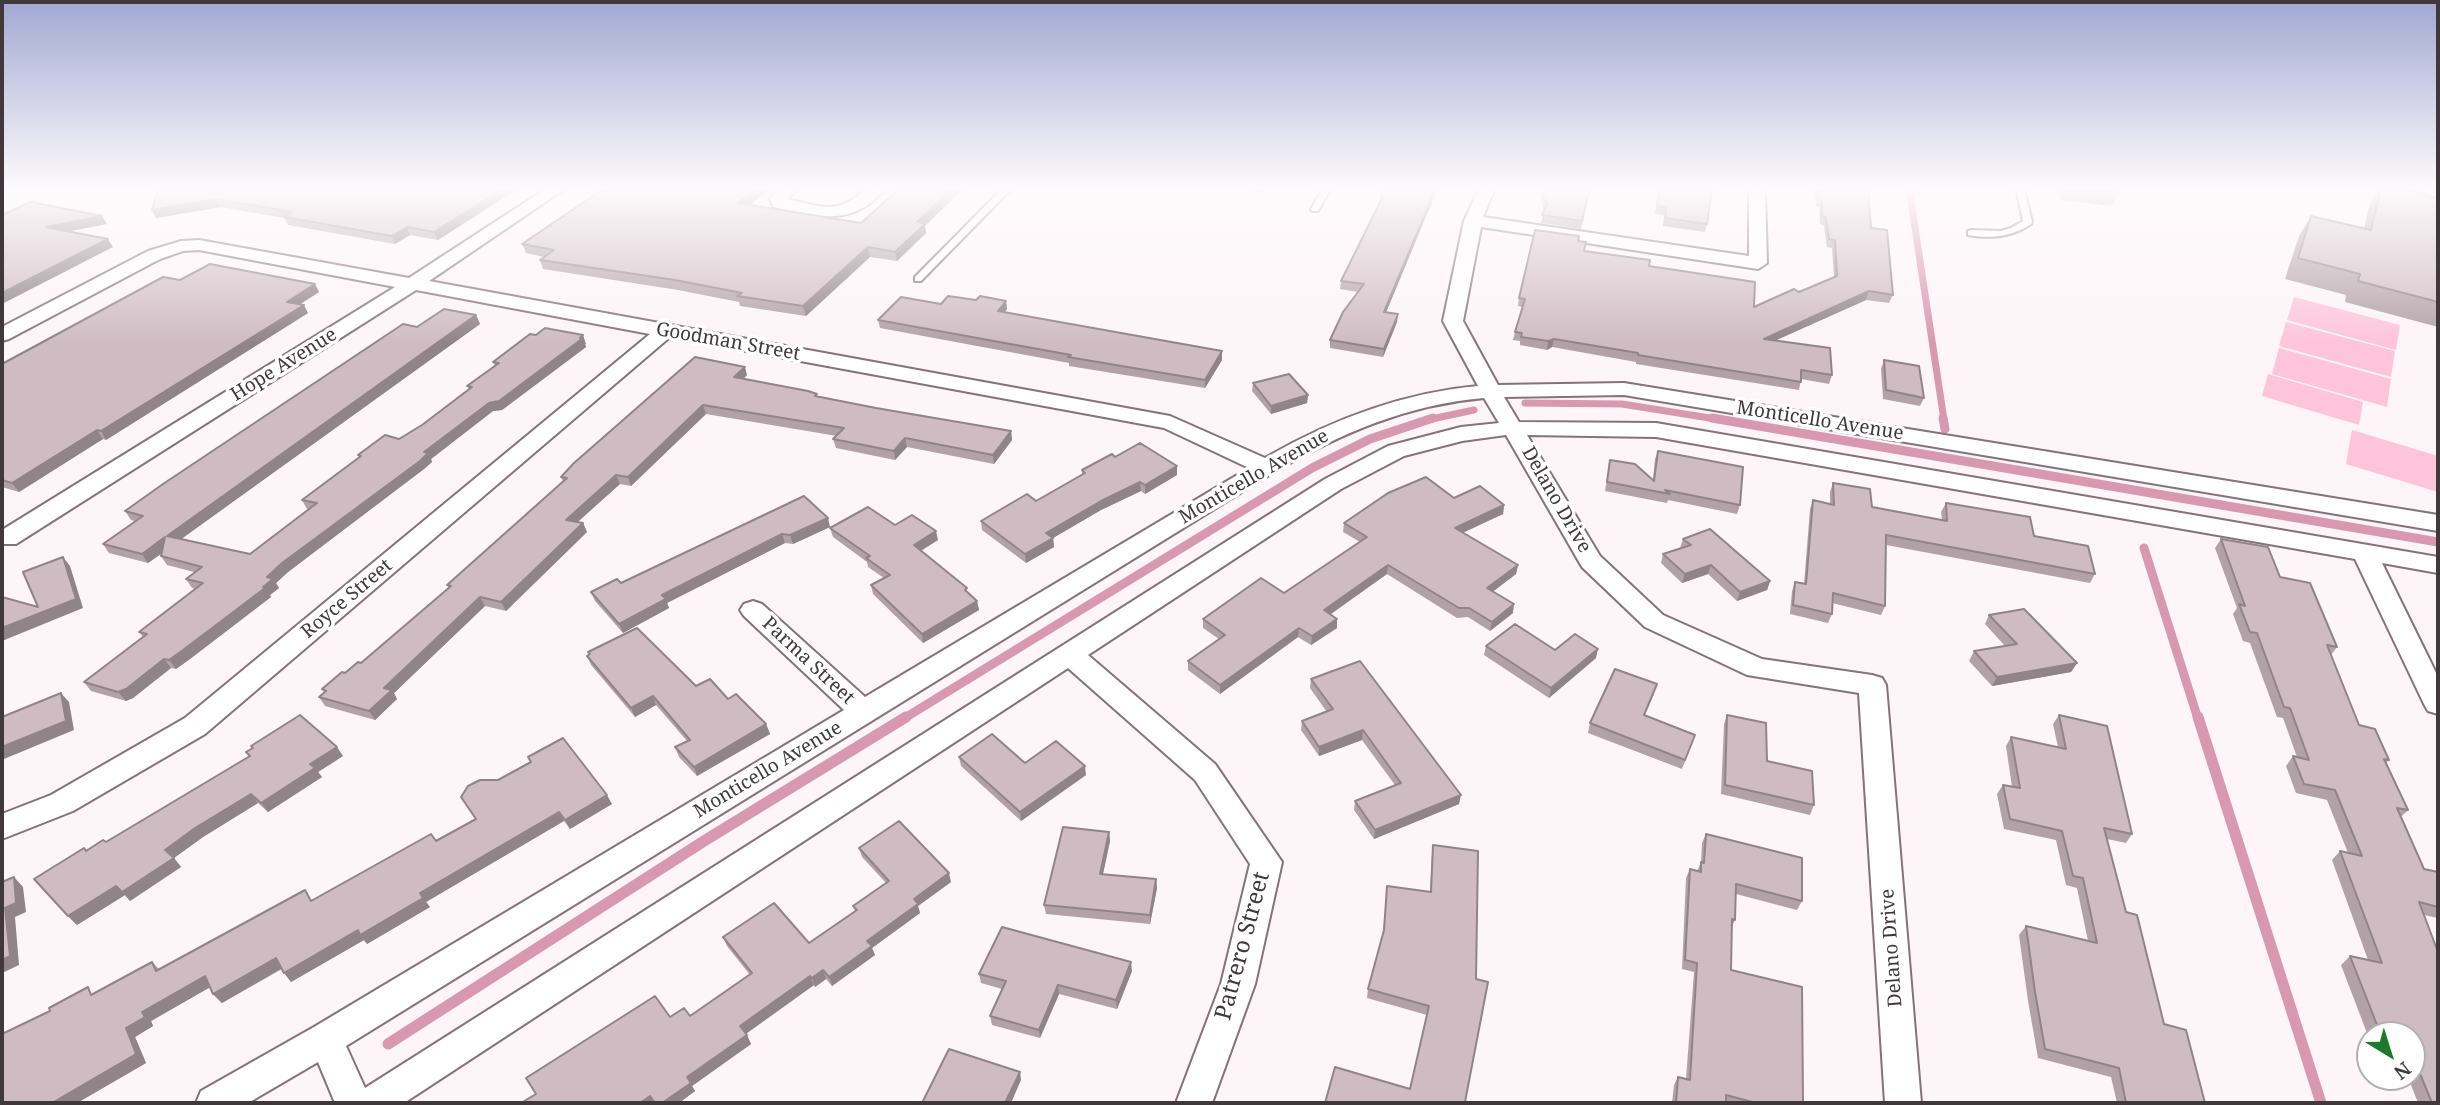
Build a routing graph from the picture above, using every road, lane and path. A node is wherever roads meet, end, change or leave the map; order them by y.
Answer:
1 (480, 240) edge
2 (957, 240) edge
3 (1469, 240) edge
4 (1599, 240) edge
5 (1758, 240) edge
6 (918, 279) dead end
7 (411, 285) junction
8 (666, 331) junction
9 (2, 335) edge
10 (1490, 390) junction
11 (1513, 428) junction
12 (1266, 467) junction
13 (2438, 523) edge
14 (7, 538) dead end
15 (2364, 552) junction
16 (2438, 565) edge
17 (753, 610) dead end
18 (1069, 654) junction
19 (2438, 704) edge
20 (863, 712) junction
21 (2, 827) edge
22 (327, 1039) junction
23 (214, 1103) edge
24 (353, 1103) edge
25 (373, 1103) edge
26 (1194, 1103) edge
27 (1903, 1103) edge

1 - 7 street, Hope Avenue
2 - 6 lane
3 - 10 street, Delano Drive
4 - 5 street
7 - 8 street, Goodman Street
7 - 9 street, Goodman Street
7 - 14 street, Hope Avenue
8 - 12 street, Goodman Street
8 - 21 street, Royce Street
10 - 11 street, Delano Drive
10 - 12 street, Monticello Avenue
10 - 13 street, Monticello Avenue
11 - 15 street, Monticello Avenue
11 - 18 street, Monticello Avenue
11 - 27 street, Delano Drive
12 - 20 street, Monticello Avenue
15 - 16 street, Monticello Avenue
15 - 19 street
17 - 20 street, Parma Street
18 - 25 street, Monticello Avenue
18 - 26 street, Patrero Street
20 - 22 street, Monticello Avenue
22 - 23 street, Monticello Avenue
22 - 24 street

